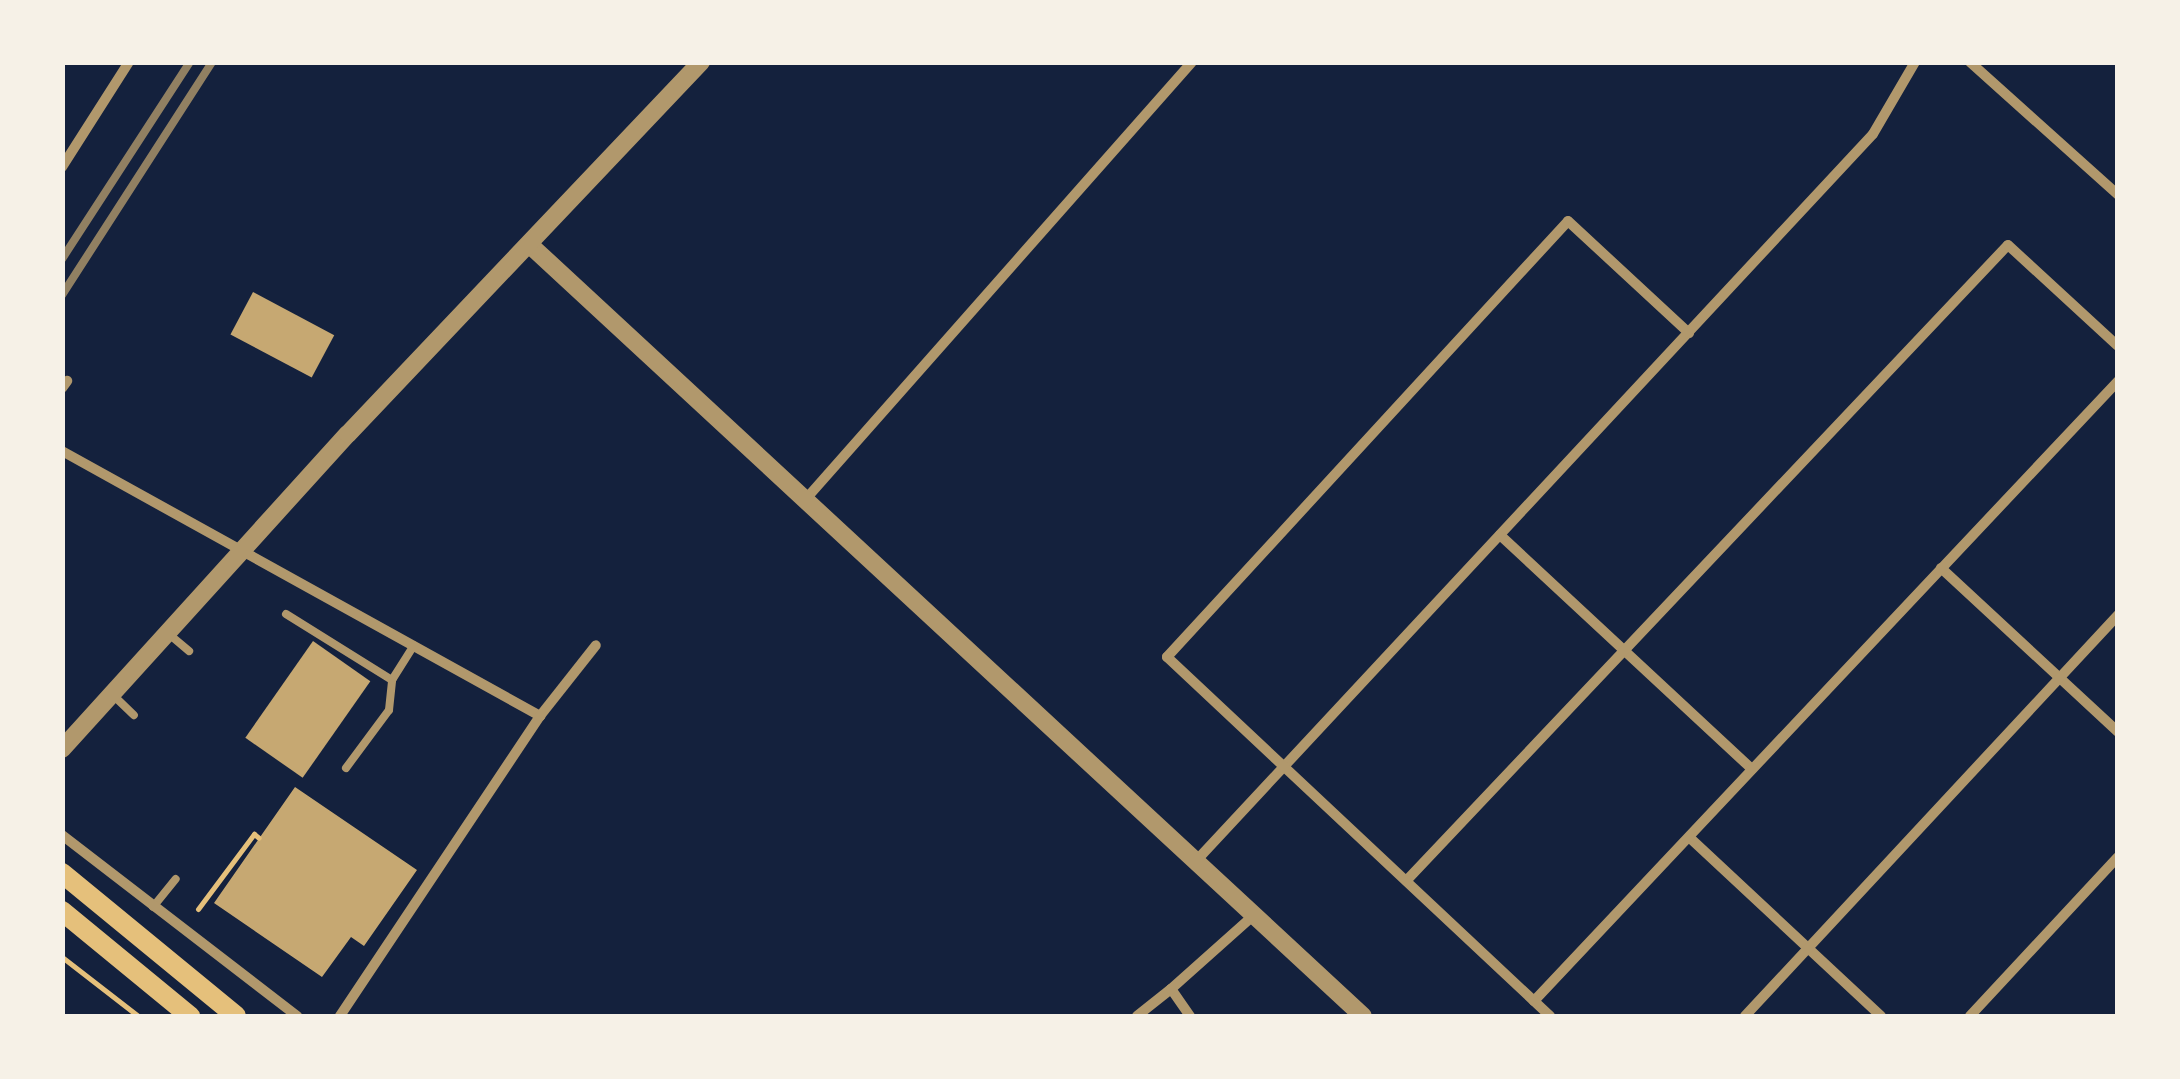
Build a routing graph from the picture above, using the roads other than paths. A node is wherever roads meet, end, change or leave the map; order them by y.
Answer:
1 (129, 62) edge
2 (701, 62) edge
3 (1192, 62) edge
4 (1915, 62) edge
5 (1970, 62) edge
6 (62, 167) edge
7 (2118, 195) edge
8 (530, 245) junction
9 (1689, 333) junction
10 (2118, 346) edge
11 (2118, 381) edge
12 (62, 451) edge
13 (805, 501) junction
14 (1500, 535) junction
15 (244, 552) junction
16 (1941, 568) junction
17 (286, 614) dead end
18 (2118, 614) edge
19 (168, 634) junction
20 (596, 644) dead end
21 (414, 645) junction
22 (189, 651) dead end
23 (1625, 653) junction
24 (2060, 678) junction
25 (392, 680) junction
26 (112, 695) junction
27 (134, 714) dead end
28 (540, 716) junction
29 (2118, 732) edge
30 (62, 749) edge
31 (346, 768) dead end
32 (1752, 769) junction
33 (1280, 770) junction
34 (444, 835) dead end
35 (62, 836) edge
36 (1690, 838) junction
37 (456, 844) junction
38 (2118, 857) edge
39 (1196, 861) junction
40 (62, 873) edge
41 (176, 879) dead end
42 (1407, 880) junction
43 (153, 907) junction
44 (62, 911) edge
45 (1253, 916) junction
46 (1809, 948) junction
47 (1171, 989) junction
48 (1534, 1001) junction
49 (190, 1016) edge
50 (236, 1016) edge
51 (297, 1016) edge
52 (340, 1016) edge
53 (1137, 1016) edge
54 (1190, 1016) edge
55 (1363, 1016) edge
56 (1550, 1016) edge
57 (1745, 1016) edge
58 (1881, 1016) edge
59 (1970, 1016) edge

1 - 6 street
2 - 8 street
3 - 13 street
4 - 9 street
5 - 7 street
8 - 13 street
8 - 15 street
9 - 14 street
9 - 33 street
10 - 23 street
11 - 16 street
12 - 15 street
13 - 39 street
14 - 23 street
14 - 33 street
15 - 19 street
15 - 21 street
16 - 24 street
16 - 32 street
17 - 25 lane
18 - 24 street
19 - 22 lane
19 - 26 street
20 - 28 street
21 - 25 lane
21 - 28 street
23 - 32 street
23 - 42 street
24 - 29 street
24 - 46 street
25 - 31 lane
26 - 27 lane
26 - 30 street
28 - 37 street
32 - 36 street
33 - 39 street
33 - 42 street
34 - 37 lane
35 - 43 street
36 - 46 street
36 - 48 street
37 - 52 street
38 - 59 street
39 - 45 street
40 - 50 main road
41 - 43 lane
42 - 48 street
43 - 51 street
44 - 49 main road
45 - 47 street
45 - 55 street
46 - 57 street
46 - 58 street
47 - 53 street
47 - 54 street
48 - 56 street

